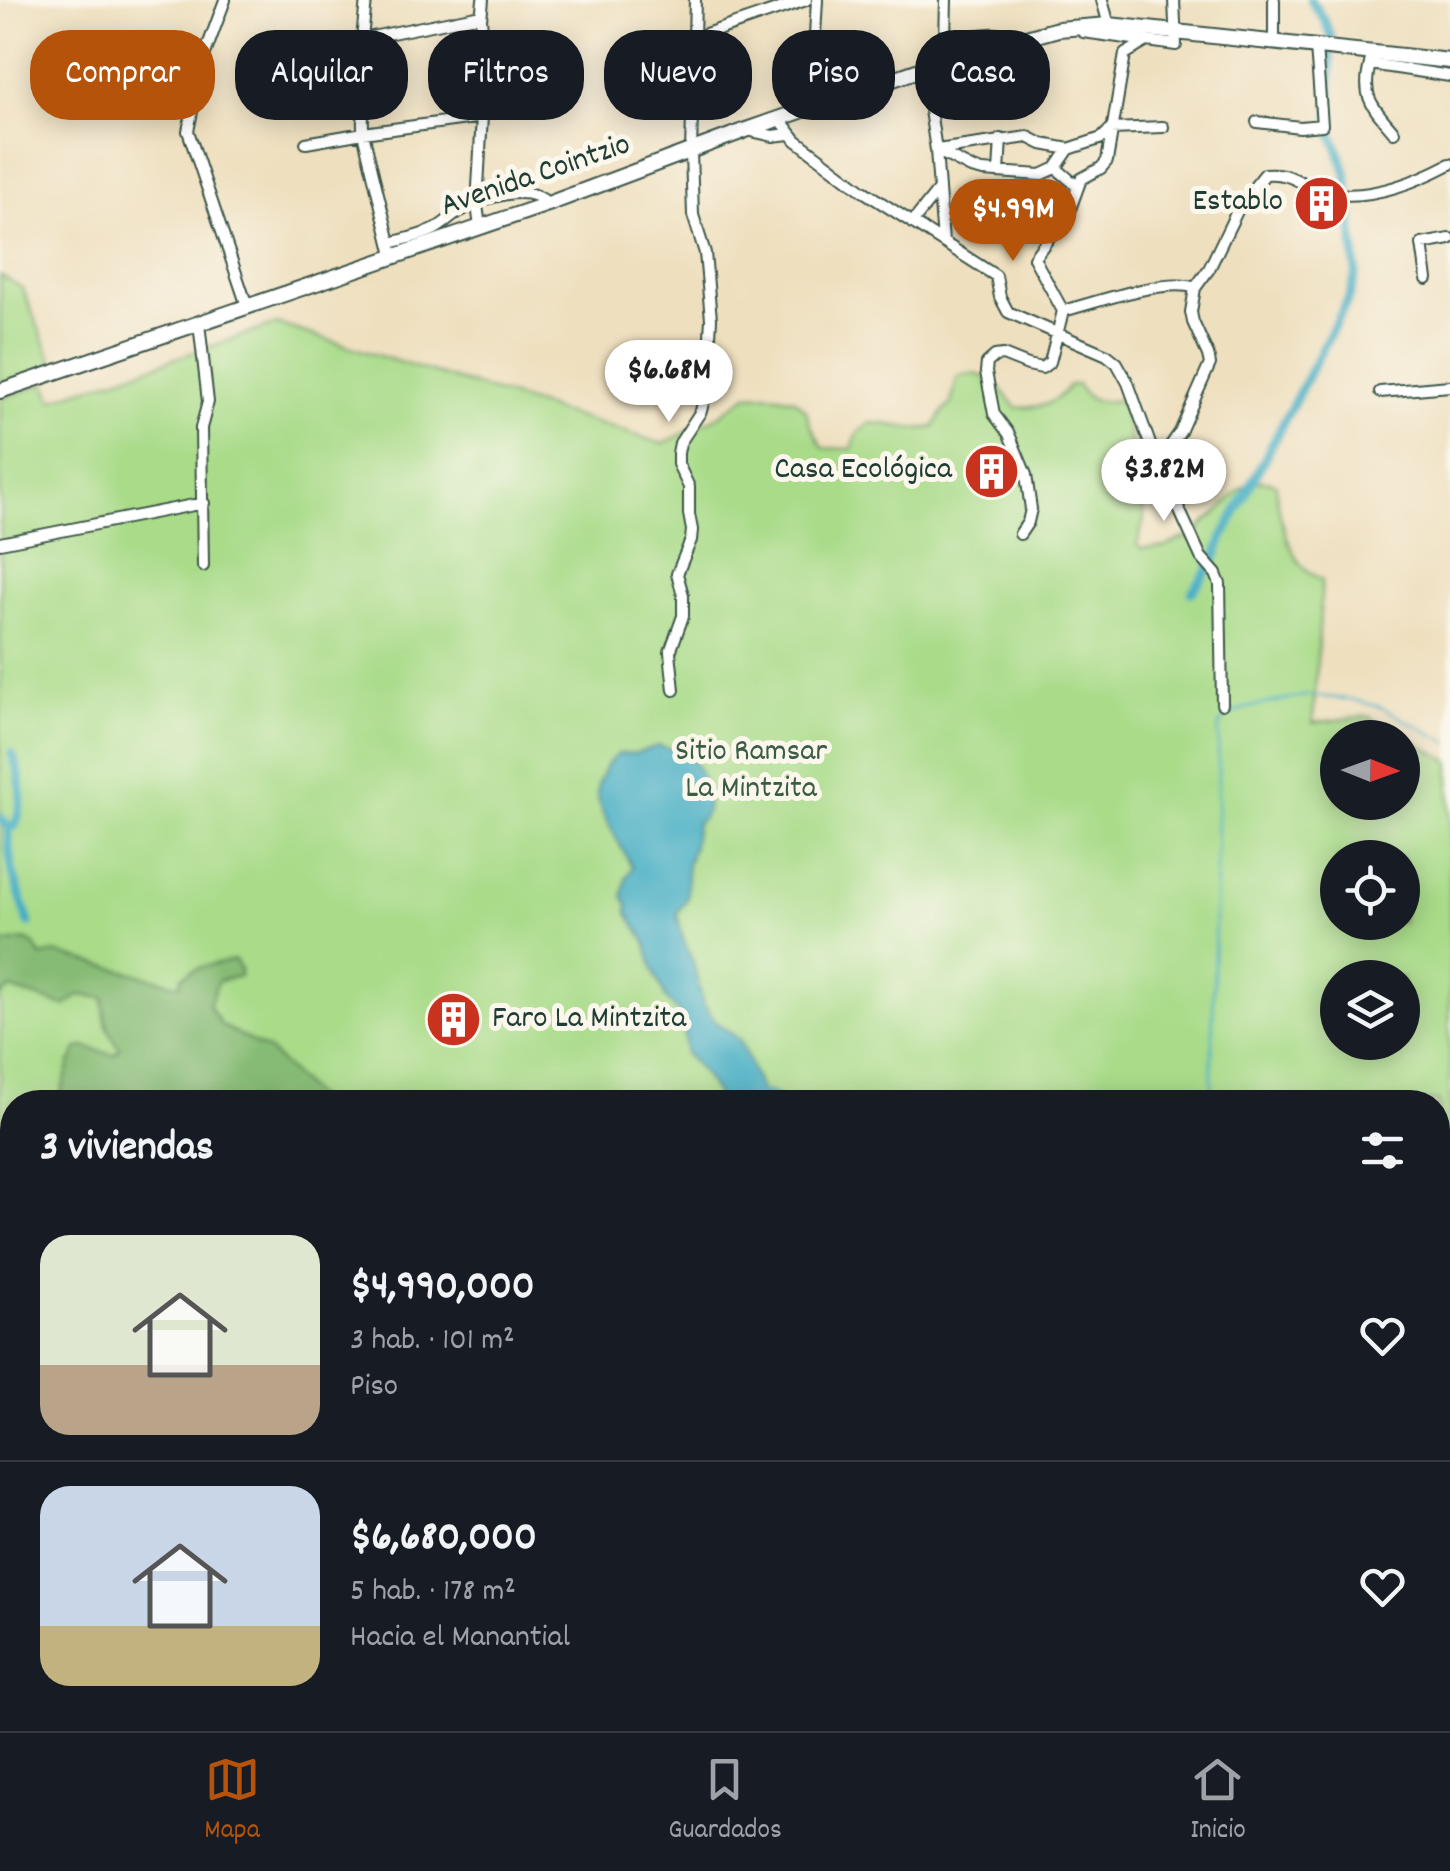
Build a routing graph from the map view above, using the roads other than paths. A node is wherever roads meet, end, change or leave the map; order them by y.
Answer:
1 (226, 0) edge
2 (366, 0) edge
3 (483, 0) edge
4 (695, 0) edge
5 (806, 0) edge
6 (818, 0) edge
7 (946, 0) edge
8 (1102, 0) edge
9 (1174, 0) edge
10 (1274, 0) edge
11 (481, 15) junction
12 (1109, 25) junction
13 (1058, 28) junction
14 (363, 30) edge
15 (407, 30) edge
16 (482, 30) edge
17 (694, 30) edge
18 (718, 30) edge
19 (816, 30) edge
20 (946, 30) edge
21 (1050, 31) edge
22 (1176, 32) junction
23 (1147, 41) junction
24 (1274, 42) junction
25 (1316, 47) junction
26 (1371, 58) junction
27 (1450, 61) edge
28 (1450, 76) edge
29 (1120, 87) junction
30 (363, 120) edge
31 (452, 120) edge
32 (482, 120) edge
33 (691, 120) edge
34 (774, 120) edge
35 (780, 120) edge
36 (931, 120) edge
37 (1258, 122) dead end
38 (1126, 128) junction
39 (1164, 128) dead end
40 (1111, 129) junction
41 (746, 130) junction
42 (363, 132) junction
43 (1394, 132) dead end
44 (789, 134) junction
45 (1001, 140) junction
46 (306, 143) dead end
47 (1069, 149) junction
48 (936, 150) junction
49 (690, 152) junction
50 (1450, 164) edge
51 (1056, 168) junction
52 (1000, 172) junction
53 (1077, 186) junction
54 (940, 188) junction
55 (548, 204) junction
56 (477, 205) junction
57 (912, 224) junction
58 (480, 227) junction
59 (1450, 239) edge
60 (943, 242) junction
61 (391, 249) junction
62 (1427, 279) dead end
63 (1195, 288) junction
64 (247, 306) junction
65 (1063, 312) junction
66 (198, 323) junction
67 (1057, 335) junction
68 (1450, 386) edge
69 (0, 391) edge
70 (1380, 392) dead end
71 (1160, 461) junction
72 (204, 502) junction
73 (1020, 534) dead end
74 (0, 543) edge
75 (203, 566) dead end
76 (674, 690) dead end
77 (1222, 704) dead end

1 - 64 street
2 - 14 street
3 - 11 street
4 - 17 street
5 - 18 street
6 - 19 street
7 - 20 street
8 - 12 street
9 - 22 street
10 - 24 street
11 - 15 street
11 - 16 street
12 - 13 main road, Avenida Cointzio
12 - 22 main road, Avenida Cointzio
13 - 21 main road, Avenida Cointzio
13 - 23 street
22 - 23 street
22 - 24 main road, Avenida Cointzio
23 - 29 street
24 - 25 main road, Avenida Cointzio
25 - 26 main road, Avenida Cointzio
25 - 37 street
26 - 27 main road, Avenida Cointzio
26 - 28 street
26 - 43 street
29 - 38 street
29 - 40 street
30 - 42 street
31 - 42 street
32 - 56 street
33 - 49 street
34 - 41 main road, Avenida Cointzio
35 - 44 street
36 - 48 street
38 - 39 street
38 - 40 street
40 - 47 street
40 - 53 street
41 - 44 street
41 - 49 main road, Avenida Cointzio
42 - 46 street
42 - 61 street
44 - 57 street
45 - 47 street
45 - 48 street
45 - 52 street
47 - 51 street
48 - 52 street
48 - 54 street
49 - 55 main road, Avenida Cointzio
49 - 76 street
50 - 63 street
51 - 52 street
51 - 53 street
53 - 65 street
54 - 57 street
54 - 60 street
55 - 56 street
55 - 58 main road, Avenida Cointzio
56 - 58 street
56 - 61 street
57 - 60 street
58 - 61 main road, Avenida Cointzio
59 - 62 street
60 - 67 street
61 - 64 main road, Avenida Cointzio
63 - 65 street
63 - 71 street
64 - 66 main road, Avenida Cointzio
65 - 67 street
66 - 69 main road, Avenida Cointzio
66 - 72 street
67 - 71 street
67 - 73 street
68 - 70 street
71 - 77 street
72 - 74 street
72 - 75 street

